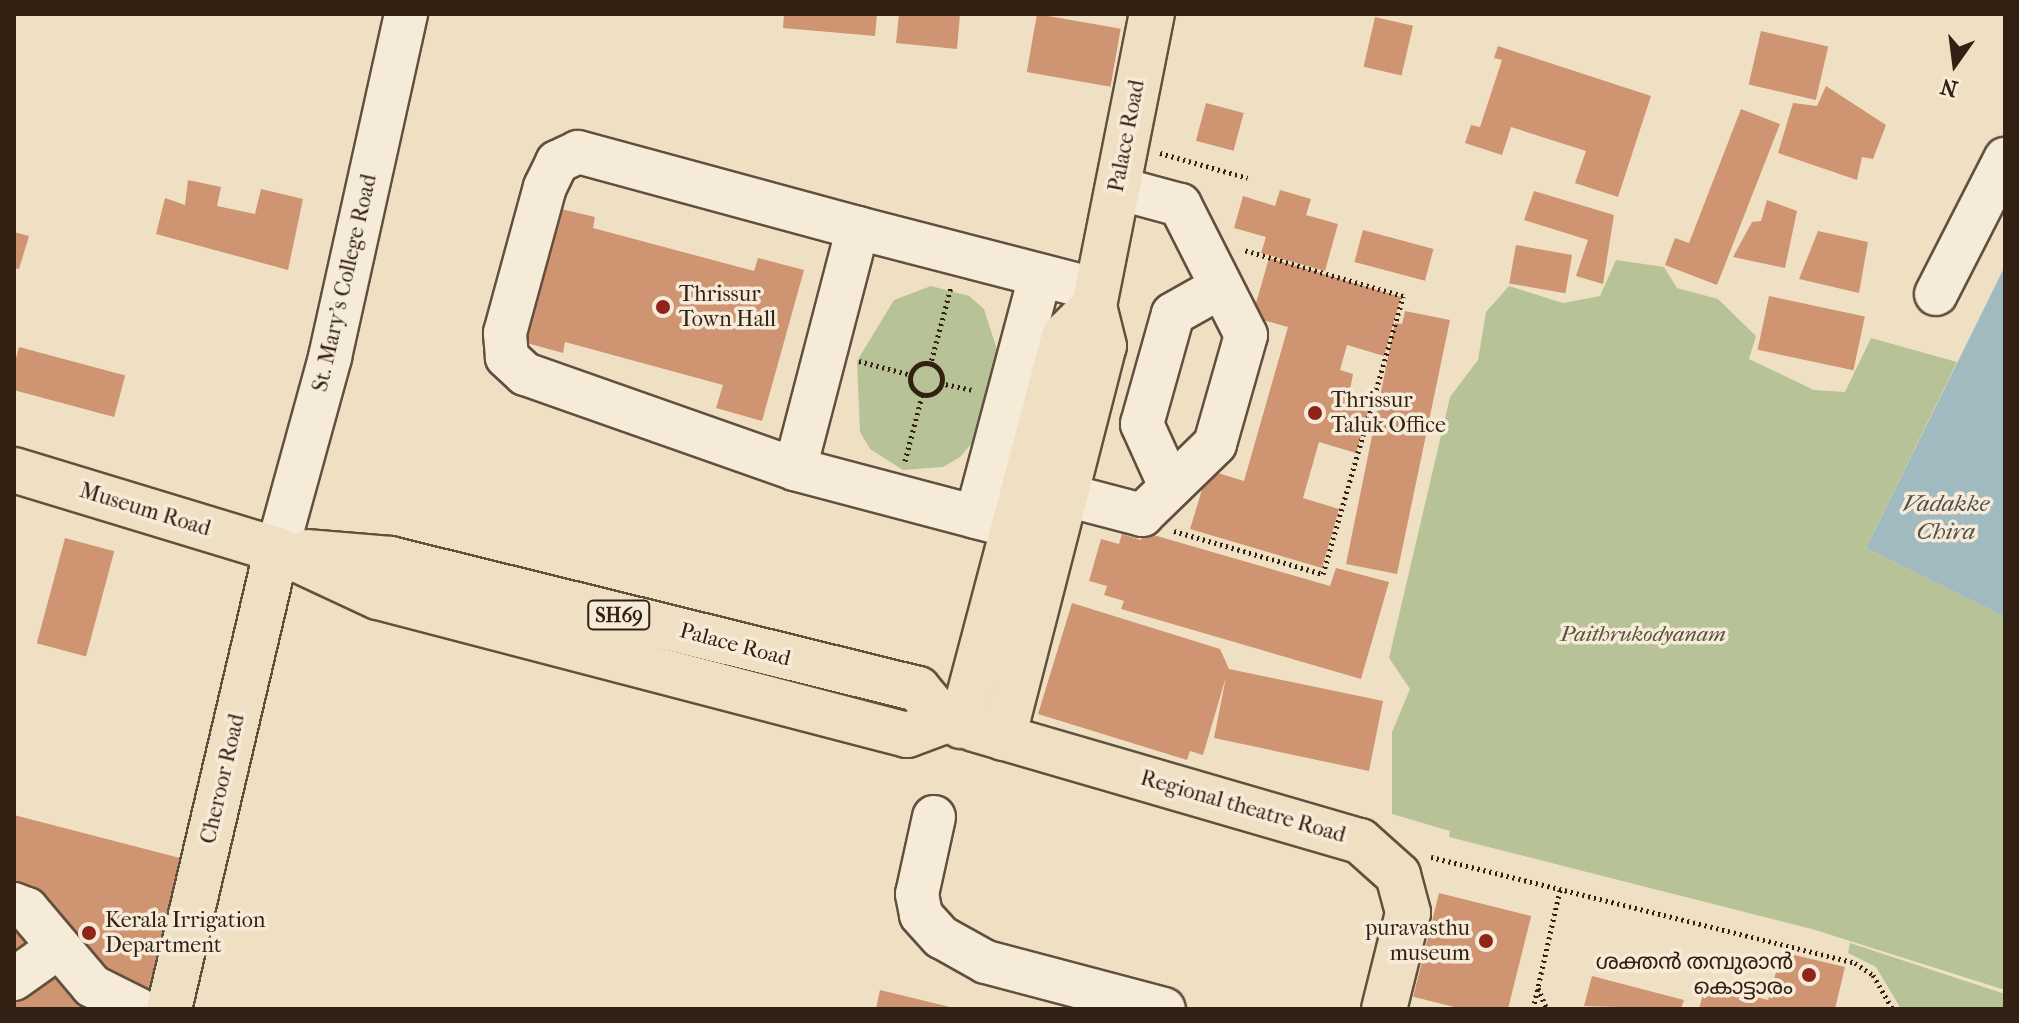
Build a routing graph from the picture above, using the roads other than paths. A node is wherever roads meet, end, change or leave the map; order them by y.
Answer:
1 (406, 14) edge
2 (1152, 14) edge
3 (2005, 159) edge
4 (1117, 188) junction
5 (858, 228) junction
6 (1040, 276) junction
7 (1221, 287) junction
8 (1936, 294) dead end
9 (1096, 298) junction
10 (795, 469) junction
11 (14, 470) edge
12 (1170, 486) junction
13 (1066, 495) junction
14 (995, 522) junction
15 (277, 550) junction
16 (953, 724) junction
17 (1003, 738) junction
18 (934, 817) dead end
19 (14, 904) edge
20 (59, 947) junction
21 (14, 979) edge
22 (138, 1009) edge
23 (169, 1009) edge
24 (1164, 1009) edge
25 (1384, 1009) edge

1 - 15 street, St. Mary's College Road
2 - 4 main road, Palace Road
3 - 8 street
4 - 7 street
4 - 9 main road, Palace Road
5 - 6 street
5 - 10 street
5 - 10 street
6 - 9 street
6 - 14 street
7 - 12 street
7 - 12 street
9 - 13 main road, Palace Road
9 - 14 main road
10 - 14 street
11 - 15 main road, Museum Road
12 - 13 street
13 - 17 main road, Palace Road
14 - 16 main road
15 - 16 main road, Palace Road / SH69
15 - 23 main road, Cheroor Road
16 - 17 main road, Regional theatre Road
17 - 25 main road, Regional theatre Road
18 - 24 street
19 - 20 street
20 - 21 street
20 - 22 street

